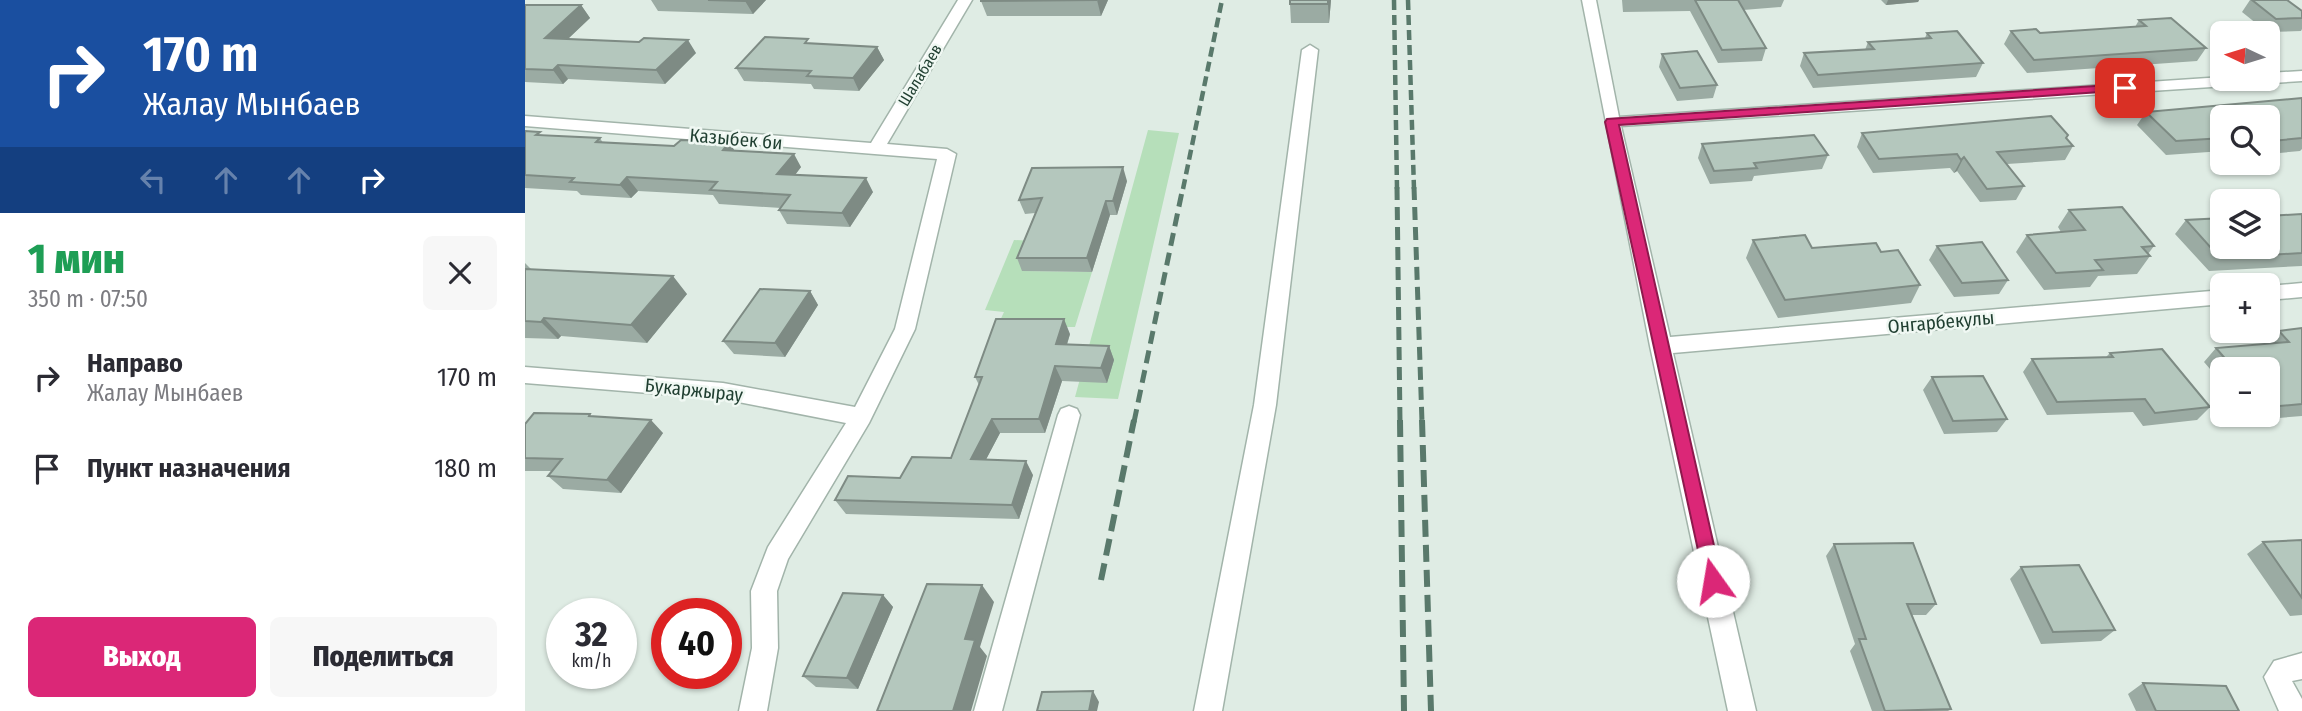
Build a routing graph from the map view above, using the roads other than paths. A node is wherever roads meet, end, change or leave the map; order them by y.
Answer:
1 (965, 0) edge
2 (1589, 0) edge
3 (1310, 50) dead end
4 (2302, 76) edge
5 (2280, 77) edge
6 (2210, 82) edge
7 (525, 121) edge
8 (1612, 122) junction
9 (875, 150) junction
10 (2302, 290) edge
11 (2280, 292) edge
12 (2210, 298) edge
13 (1660, 346) junction
14 (525, 374) edge
15 (1069, 415) dead end
16 (861, 417) junction
17 (2302, 666) edge
18 (753, 711) edge
19 (988, 711) edge
20 (1208, 711) edge
21 (1742, 711) edge
22 (2294, 711) edge

1 - 9 street, Шалабаев
2 - 8 street
3 - 20 street
4 - 5 street
6 - 8 street
7 - 9 street, Казыбек би
8 - 13 street
9 - 16 street, Казыбек би
10 - 11 street
12 - 13 street, Онгарбекулы
13 - 21 street
14 - 16 street, Букаржырау
15 - 19 street
16 - 18 street
17 - 22 street

